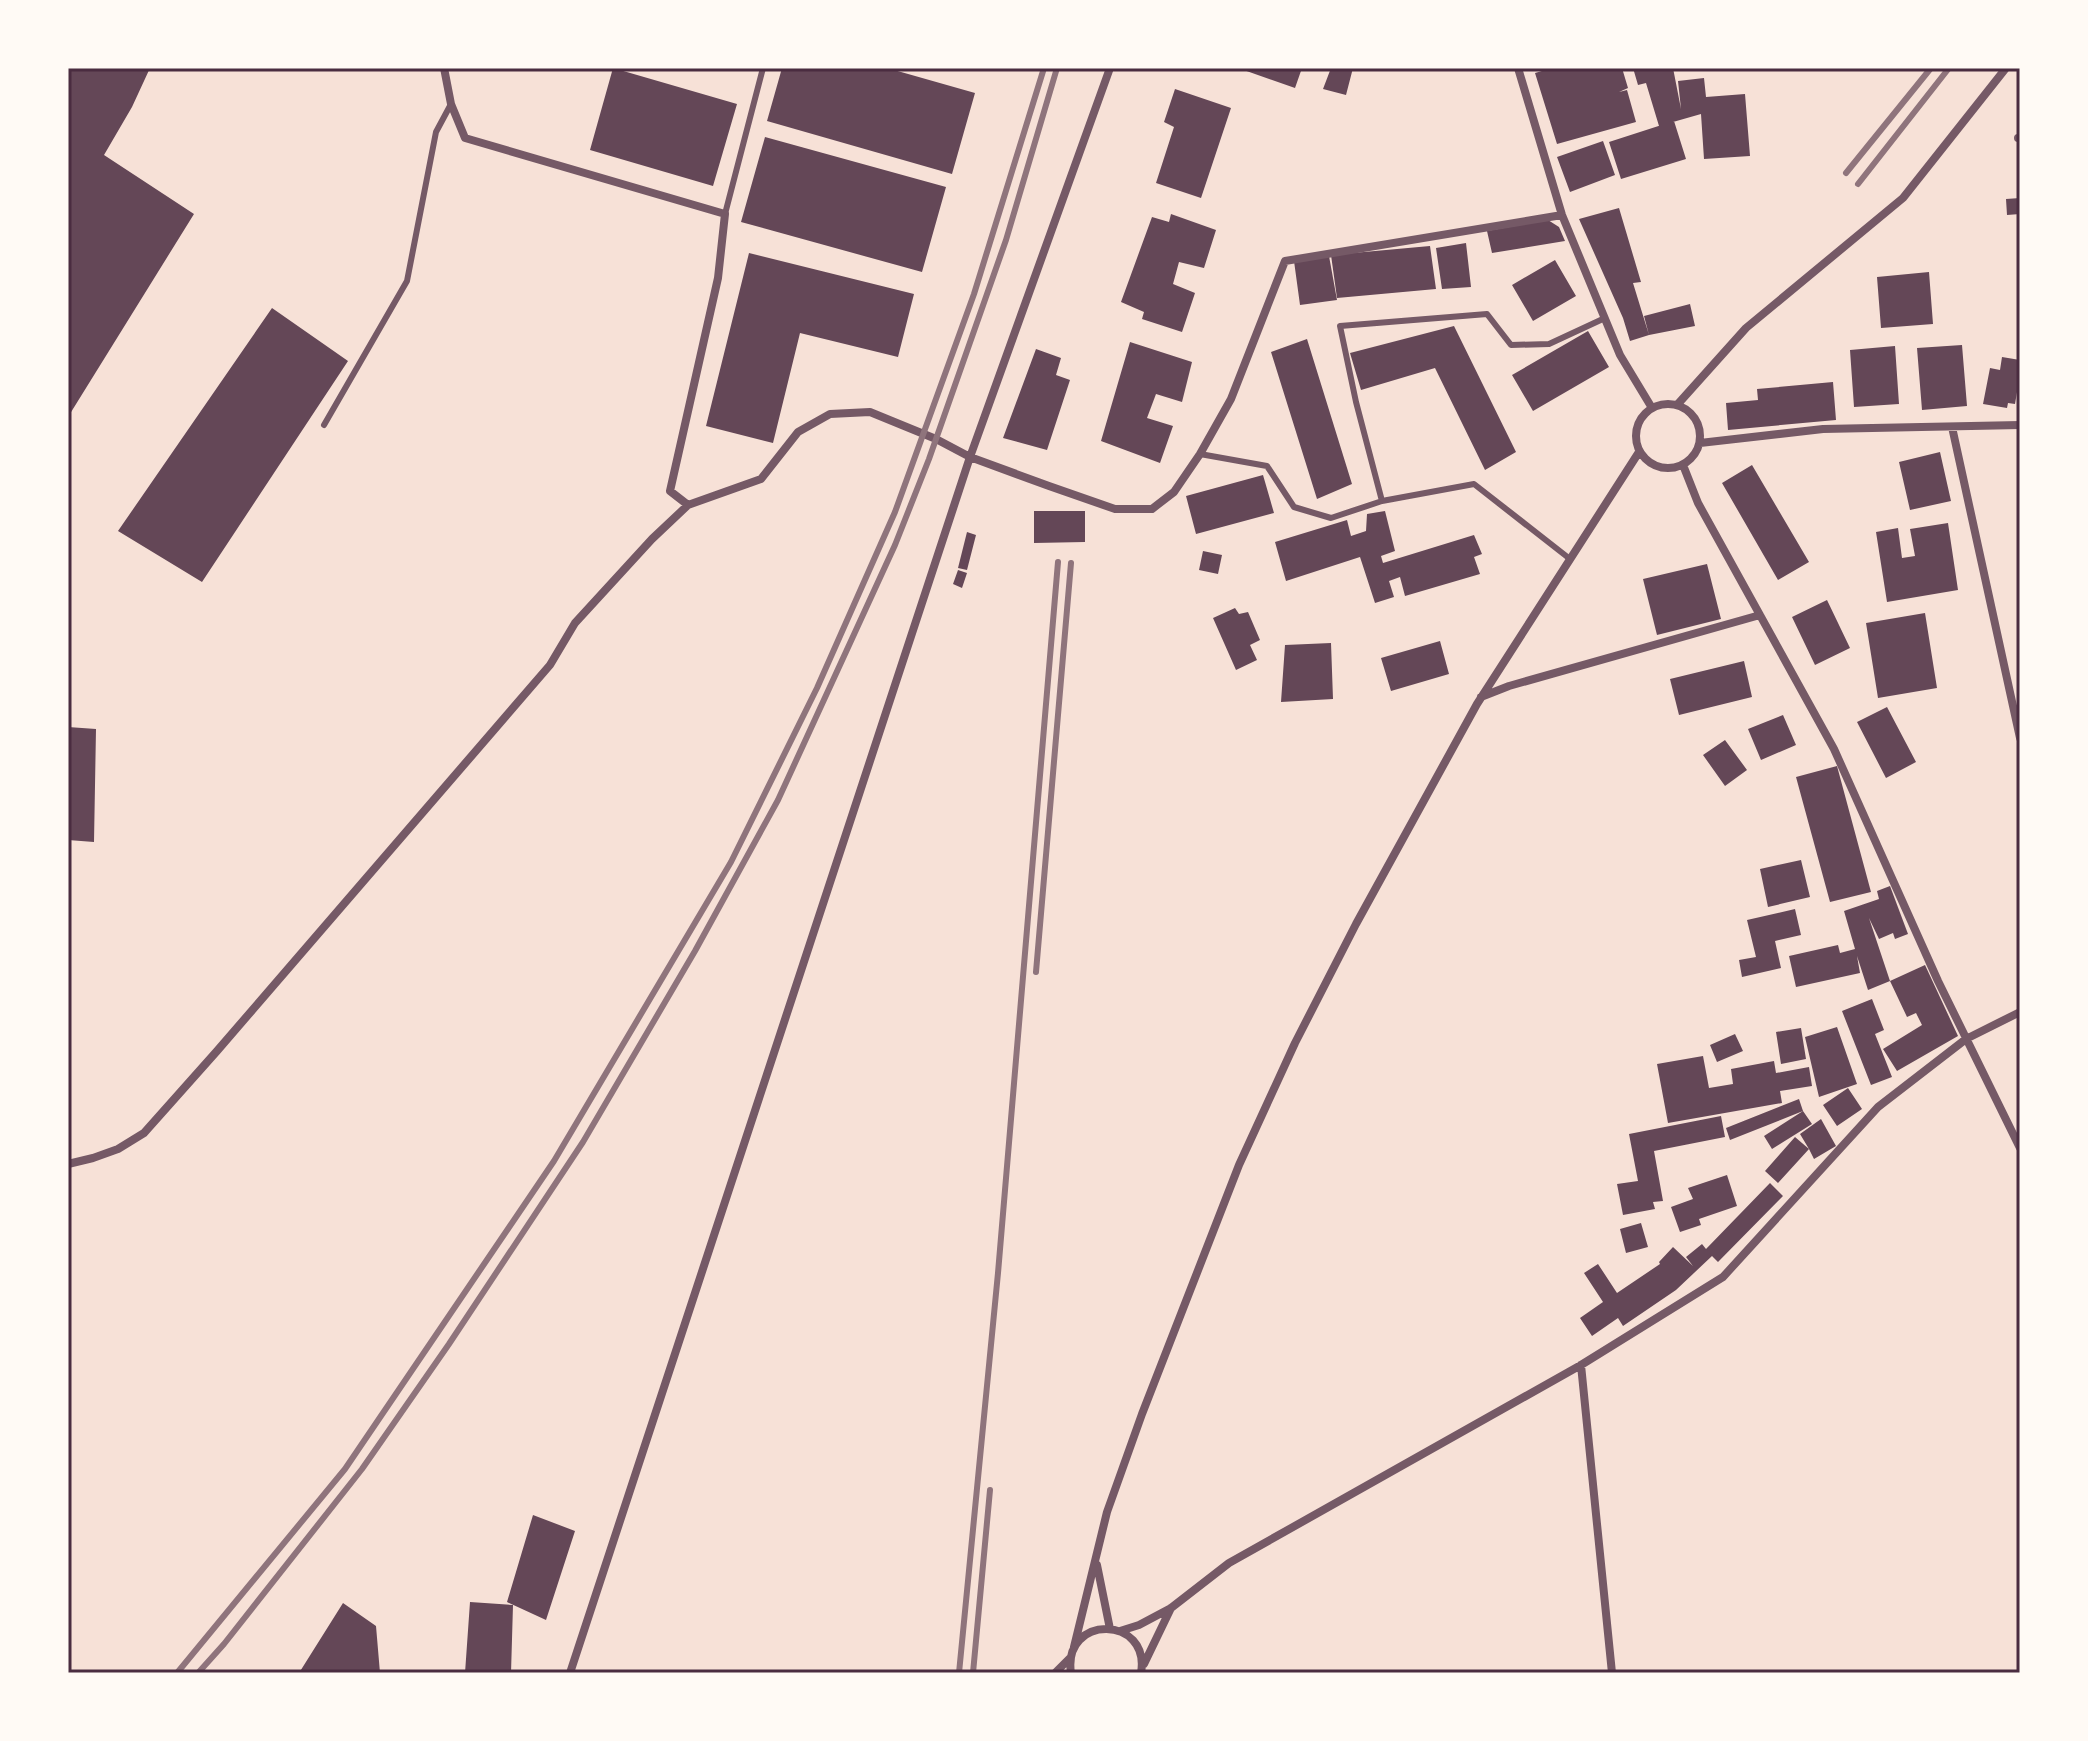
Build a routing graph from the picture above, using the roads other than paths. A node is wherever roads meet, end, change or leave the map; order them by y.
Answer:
1 (444, 68) edge
2 (763, 68) edge
3 (1110, 68) edge
4 (1518, 68) edge
5 (2006, 68) edge
6 (451, 104) junction
7 (725, 214) junction
8 (1562, 215) junction
9 (1605, 318) junction
10 (1677, 405) junction
11 (1652, 408) junction
12 (324, 425) dead end
13 (2020, 425) edge
14 (1952, 427) junction
15 (1700, 443) junction
16 (1639, 452) junction
17 (1200, 454) junction
18 (970, 457) junction
19 (1683, 465) junction
20 (1382, 501) junction
21 (688, 505) junction
22 (1570, 559) junction
23 (1760, 615) junction
24 (1481, 698) junction
25 (2020, 738) edge
26 (2020, 1012) edge
27 (1966, 1039) junction
28 (2020, 1148) edge
29 (68, 1164) edge
30 (1581, 1365) junction
31 (1096, 1560) junction
32 (1171, 1608) junction
33 (1110, 1629) junction
34 (1120, 1631) junction
35 (1074, 1647) junction
36 (1070, 1657) junction
37 (1142, 1670) edge
38 (570, 1673) edge
39 (1055, 1673) edge
40 (1071, 1673) edge
41 (1612, 1673) edge

1 - 6 street
2 - 7 lane
3 - 18 street
4 - 8 street
5 - 10 street
6 - 7 street
6 - 12 lane
7 - 21 street
8 - 9 street
8 - 17 street
9 - 11 street
9 - 20 lane
10 - 11 street
10 - 15 street
11 - 16 street
13 - 14 street
14 - 15 street
14 - 25 street
15 - 19 street
16 - 19 street
16 - 22 street
17 - 18 street
17 - 20 lane
18 - 21 street
18 - 38 street
19 - 23 street
20 - 22 lane
21 - 29 street
22 - 24 street
23 - 24 street
23 - 27 street
24 - 31 street
26 - 27 street
27 - 28 street
27 - 30 street
30 - 32 street
30 - 41 street
31 - 33 street
31 - 35 street
32 - 34 street
32 - 37 street
33 - 34 street
33 - 35 street
34 - 37 street
35 - 36 street
36 - 39 street
36 - 40 street

